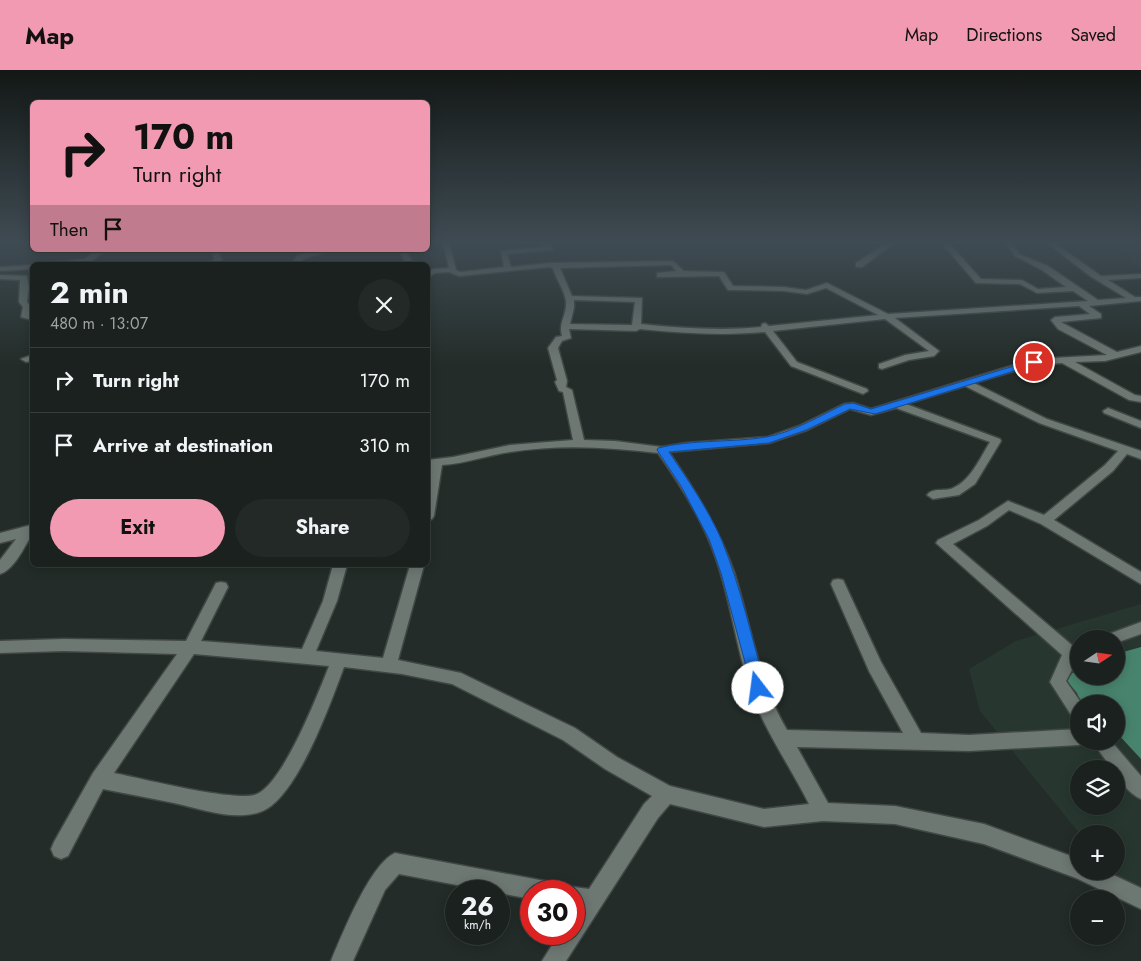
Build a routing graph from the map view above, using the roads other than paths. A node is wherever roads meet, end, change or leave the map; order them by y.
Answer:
1 (25, 284) edge
2 (564, 284) edge
3 (728, 284) edge
4 (1025, 284) edge
5 (1067, 284) edge
6 (1111, 284) edge
7 (1074, 289) junction
8 (571, 298) junction
9 (1137, 299) edge
10 (1096, 302) junction
11 (1080, 303) junction
12 (886, 316) junction
13 (30, 318) edge
14 (564, 326) junction
15 (636, 326) junction
16 (766, 328) junction
17 (1141, 349) edge
18 (1115, 355) junction
19 (1062, 359) junction
20 (882, 366) dead end
21 (966, 383) junction
22 (863, 391) dead end
23 (1141, 399) edge
24 (898, 405) junction
25 (1108, 411) dead end
26 (1141, 424) edge
27 (579, 443) junction
28 (662, 450) junction
29 (1124, 451) junction
30 (1141, 455) edge
31 (432, 462) edge
32 (430, 489) edge
33 (933, 495) dead end
34 (1045, 521) junction
35 (30, 530) edge
36 (0, 538) edge
37 (339, 567) edge
38 (416, 567) edge
39 (0, 569) edge
40 (1141, 579) edge
41 (838, 584) dead end
42 (221, 587) dead end
43 (1141, 628) edge
44 (1125, 634) edge
45 (0, 647) edge
46 (190, 648) junction
47 (1070, 648) edge
48 (306, 657) junction
49 (339, 661) junction
50 (1070, 661) edge
51 (388, 666) junction
52 (1070, 700) edge
53 (1070, 737) edge
54 (783, 738) junction
55 (916, 742) junction
56 (1108, 750) edge
57 (99, 779) junction
58 (1141, 790) edge
59 (667, 794) junction
60 (823, 812) junction
61 (61, 849) dead end
62 (1070, 866) edge
63 (1102, 880) edge
64 (520, 886) edge
65 (585, 898) edge
66 (1141, 899) edge
67 (564, 945) edge
68 (342, 961) edge
69 (553, 961) edge

1 - 13 street
2 - 8 street
3 - 12 street
4 - 7 street
5 - 7 street
6 - 9 street
7 - 10 street
8 - 14 street
8 - 15 street
9 - 10 street
10 - 11 street
11 - 12 street
11 - 18 street
12 - 16 street
12 - 20 street
14 - 15 street
14 - 27 street
15 - 16 street
16 - 22 street
17 - 18 street
18 - 19 street
19 - 21 street
19 - 23 street
21 - 24 street
21 - 29 street
24 - 28 street
24 - 33 street
25 - 26 street
27 - 28 street
27 - 31 street
28 - 54 street
29 - 30 street
29 - 34 street
31 - 32 street
34 - 40 street
34 - 47 street
35 - 36 street
35 - 39 street
37 - 48 street
38 - 51 street
41 - 55 street
42 - 46 street
43 - 44 street
45 - 46 street
46 - 48 street
46 - 57 street
48 - 49 street
49 - 51 street
49 - 57 street
50 - 52 street
51 - 59 street
53 - 55 street
54 - 55 street
54 - 60 street
56 - 58 street
57 - 61 street
59 - 60 street
59 - 65 street
60 - 62 street
63 - 66 street
64 - 68 street
67 - 69 street

